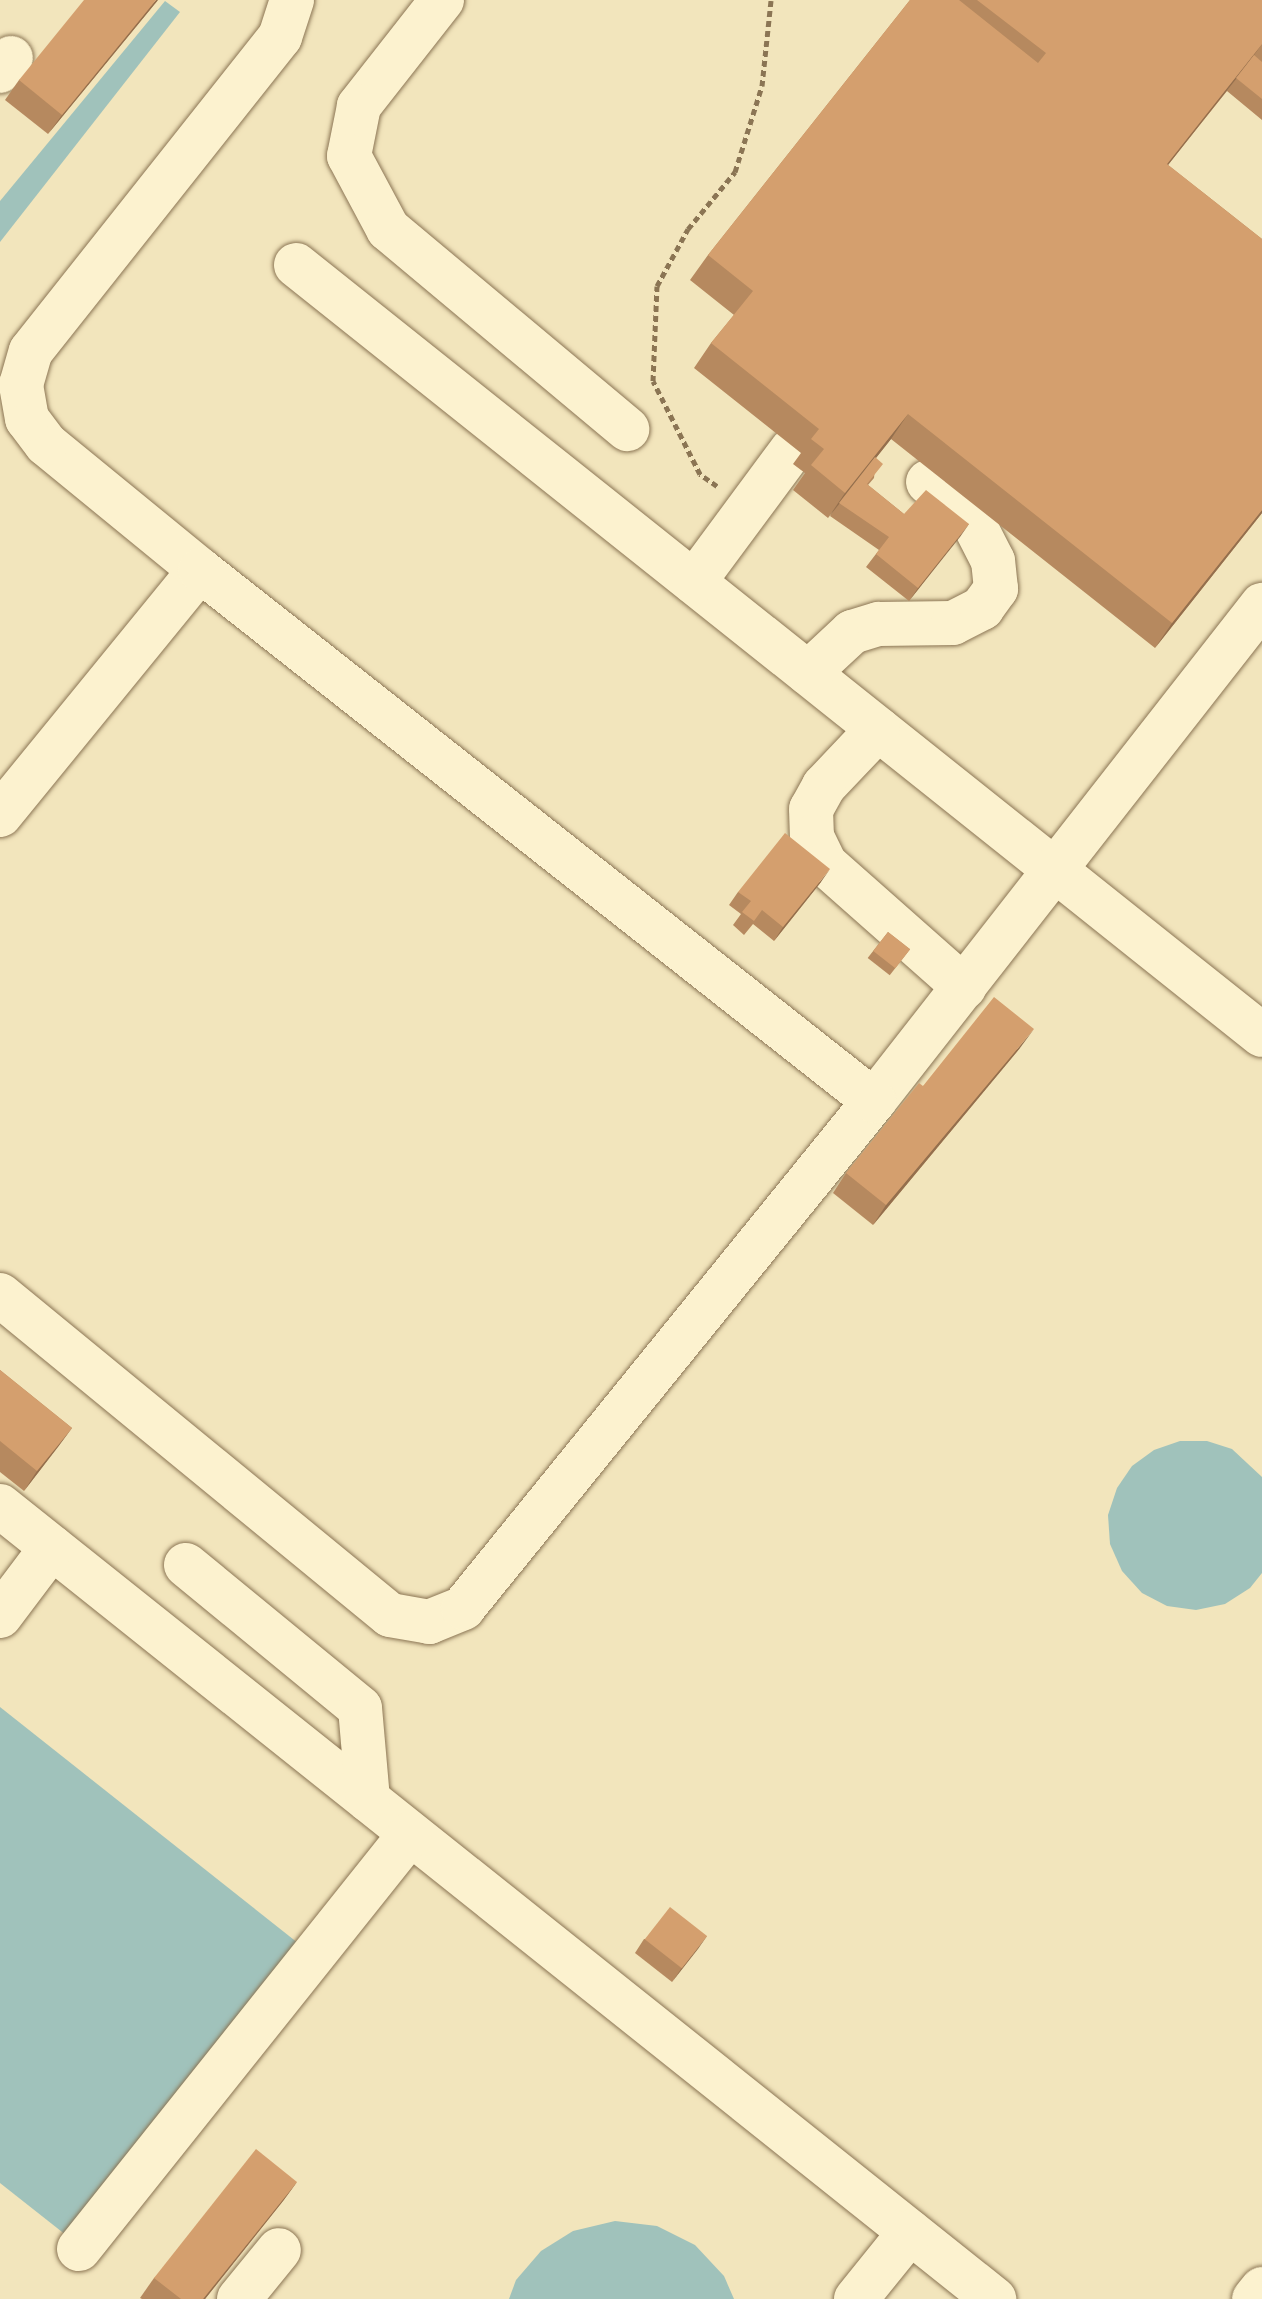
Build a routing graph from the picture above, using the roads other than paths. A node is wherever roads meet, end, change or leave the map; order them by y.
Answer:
1 (292, 0) edge
2 (442, 0) edge
3 (296, 265) dead end
4 (627, 429) dead end
5 (791, 451) dead end
6 (928, 482) dead end
7 (200, 570) junction
8 (694, 582) junction
9 (1262, 605) edge
10 (808, 673) junction
11 (878, 729) junction
12 (2, 808) edge
13 (1056, 871) junction
14 (964, 987) junction
15 (1262, 1035) edge
16 (874, 1101) junction
17 (0, 1295) edge
18 (0, 1506) edge
19 (52, 1547) junction
20 (186, 1565) dead end
21 (0, 1616) edge
22 (368, 1800) junction
23 (410, 1834) junction
24 (910, 2232) junction
25 (79, 2249) dead end
26 (279, 2250) dead end
27 (1262, 2289) edge
28 (239, 2299) edge
29 (856, 2299) edge
30 (994, 2299) edge
31 (1254, 2299) edge

1 - 7 lane
2 - 4 lane
3 - 8 lane
5 - 8 lane
6 - 10 lane
7 - 12 lane
7 - 16 lane
8 - 10 lane
9 - 13 lane
10 - 11 lane
11 - 13 lane
11 - 14 lane
13 - 14 lane
13 - 15 lane
14 - 16 lane
16 - 17 lane
18 - 19 lane
19 - 21 lane
19 - 22 lane
20 - 22 lane
22 - 23 lane
23 - 24 lane
23 - 25 lane
24 - 29 lane
24 - 30 lane
26 - 28 lane
27 - 31 lane

